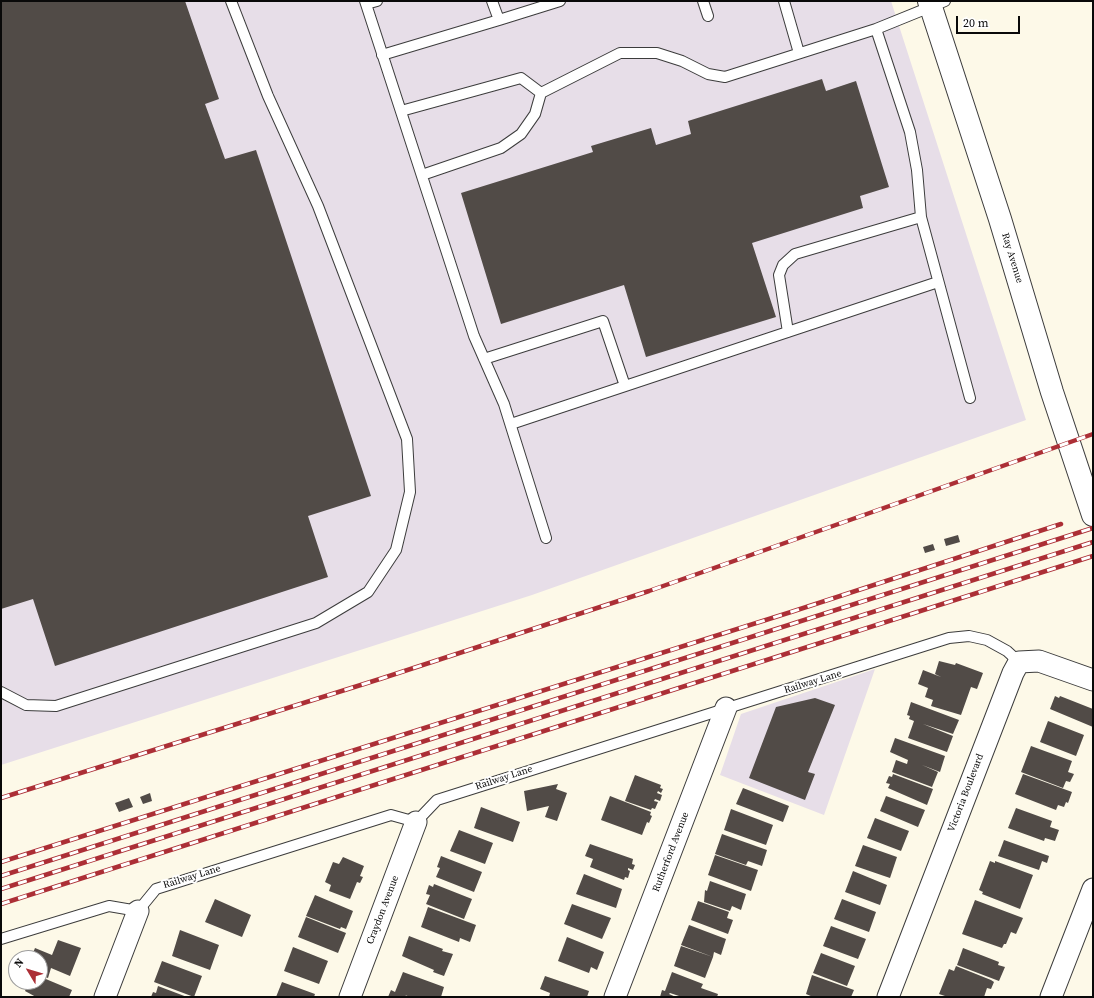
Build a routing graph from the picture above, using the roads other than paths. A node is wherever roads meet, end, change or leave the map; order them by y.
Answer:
1 (231, 1) edge
2 (377, 1) edge
3 (492, 1) edge
4 (560, 1) edge
5 (703, 1) edge
6 (784, 1) edge
7 (365, 3) edge
8 (935, 3) edge
9 (708, 16) dead end
10 (499, 20) junction
11 (876, 29) junction
12 (799, 53) junction
13 (382, 55) junction
14 (540, 93) junction
15 (400, 111) junction
16 (422, 175) junction
17 (921, 217) junction
18 (938, 282) junction
19 (788, 332) junction
20 (484, 359) junction
21 (625, 386) junction
22 (970, 398) dead end
23 (511, 424) junction
24 (1093, 515) edge
25 (546, 538) dead end
26 (1019, 662) junction
27 (1093, 680) edge
28 (1, 692) edge
29 (726, 708) junction
30 (416, 822) junction
31 (1093, 889) edge
32 (138, 911) junction
33 (1, 939) edge
34 (105, 997) edge
35 (350, 997) edge
36 (615, 997) edge
37 (888, 997) edge
38 (1051, 997) edge

1 - 28 lane
2 - 7 lane
3 - 10 lane
4 - 10 lane
5 - 9 lane
6 - 12 lane
7 - 13 lane
8 - 11 lane
8 - 24 street, Ray Avenue
10 - 13 lane
11 - 12 lane
11 - 17 lane
12 - 14 lane
13 - 15 lane
14 - 15 lane
14 - 16 lane
15 - 16 lane
16 - 20 lane
17 - 18 lane
17 - 19 lane
18 - 19 lane
18 - 22 lane
19 - 21 lane
20 - 21 lane
20 - 23 lane
21 - 23 lane
23 - 25 lane
26 - 27 street
26 - 29 lane, Railway Lane
26 - 37 street, Victoria Boulevard
29 - 30 lane, Railway Lane
29 - 36 street, Rutherford Avenue
30 - 32 lane, Railway Lane
30 - 35 street, Craydon Avenue
31 - 38 street
32 - 33 lane
32 - 34 street

